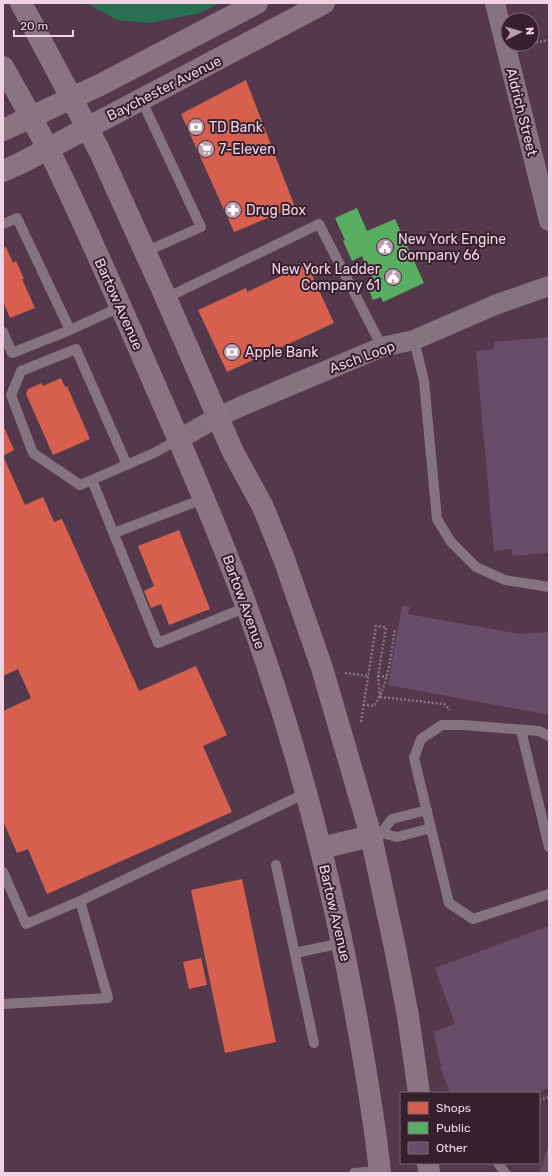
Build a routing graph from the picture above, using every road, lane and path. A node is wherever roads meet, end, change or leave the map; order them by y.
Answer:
1 (21, 3) edge
2 (257, 3) edge
3 (324, 3) edge
4 (495, 3) edge
5 (3, 67) edge
6 (72, 98) junction
7 (141, 99) junction
8 (30, 117) junction
9 (88, 127) junction
10 (3, 130) edge
11 (48, 149) junction
12 (3, 171) edge
13 (549, 221) edge
14 (3, 224) edge
15 (145, 252) junction
16 (549, 286) edge
17 (166, 298) junction
18 (120, 307) junction
19 (70, 330) junction
20 (3, 332) edge
21 (414, 340) junction
22 (382, 347) junction
23 (218, 417) junction
24 (179, 439) junction
25 (127, 465) junction
26 (92, 480) junction
27 (203, 499) junction
28 (114, 533) junction
29 (549, 587) edge
30 (247, 607) junction
31 (395, 629) dead end
32 (339, 672) dead end
33 (368, 676) junction
34 (378, 676) junction
35 (387, 677) junction
36 (380, 697) junction
37 (363, 705) junction
38 (360, 725) dead end
39 (463, 725) junction
40 (521, 730) junction
41 (549, 736) edge
42 (306, 793) junction
43 (427, 810) junction
44 (431, 828) junction
45 (376, 835) junction
46 (320, 848) junction
47 (549, 848) edge
48 (276, 866) dead end
49 (3, 872) edge
50 (549, 894) edge
51 (80, 901) junction
52 (342, 943) junction
53 (295, 952) junction
54 (3, 1004) edge
55 (314, 1042) dead end
56 (419, 1092) edge
57 (499, 1164) edge
58 (380, 1172) edge
59 (354, 1173) edge
60 (505, 1173) edge

1 - 6 main road
2 - 6 main road
3 - 7 main road, Baychester Avenue
4 - 13 street, Aldrich Street
5 - 8 main road, Bartow Avenue
6 - 8 main road
6 - 9 main road
7 - 9 main road, Baychester Avenue
7 - 15 lane
8 - 10 main road
8 - 11 main road, Bartow Avenue
9 - 11 main road, Baychester Avenue
9 - 15 main road
11 - 12 main road, Baychester Avenue
11 - 18 main road, Bartow Avenue
14 - 19 lane
15 - 17 main road
16 - 21 street, Asch Loop
17 - 22 lane
17 - 23 main road
18 - 19 lane
18 - 24 main road, Bartow Avenue
19 - 20 lane
21 - 22 street, Asch Loop
21 - 29 lane
22 - 23 street, Asch Loop
23 - 24 street, Asch Loop
23 - 45 main road
24 - 25 lane
24 - 27 main road, Bartow Avenue
25 - 26 lane
25 - 26 lane
26 - 28 lane
27 - 28 lane
27 - 30 main road, Bartow Avenue
28 - 30 lane
30 - 42 main road, Bartow Avenue
31 - 35 path
32 - 33 path
33 - 34 path
33 - 37 path
34 - 35 path
34 - 36 path
35 - 36 path
36 - 37 path
36 - 39 path
37 - 38 path
39 - 40 lane
39 - 43 lane
40 - 41 lane
40 - 47 lane
42 - 46 main road, Bartow Avenue
42 - 51 lane
43 - 44 lane
43 - 45 lane
44 - 45 lane
44 - 50 lane
45 - 46 main road
45 - 56 main road
46 - 52 main road, Bartow Avenue
48 - 53 lane
49 - 51 lane
51 - 54 lane
52 - 53 lane
52 - 58 main road, Bartow Avenue
53 - 55 lane
57 - 60 lane
58 - 59 lane

